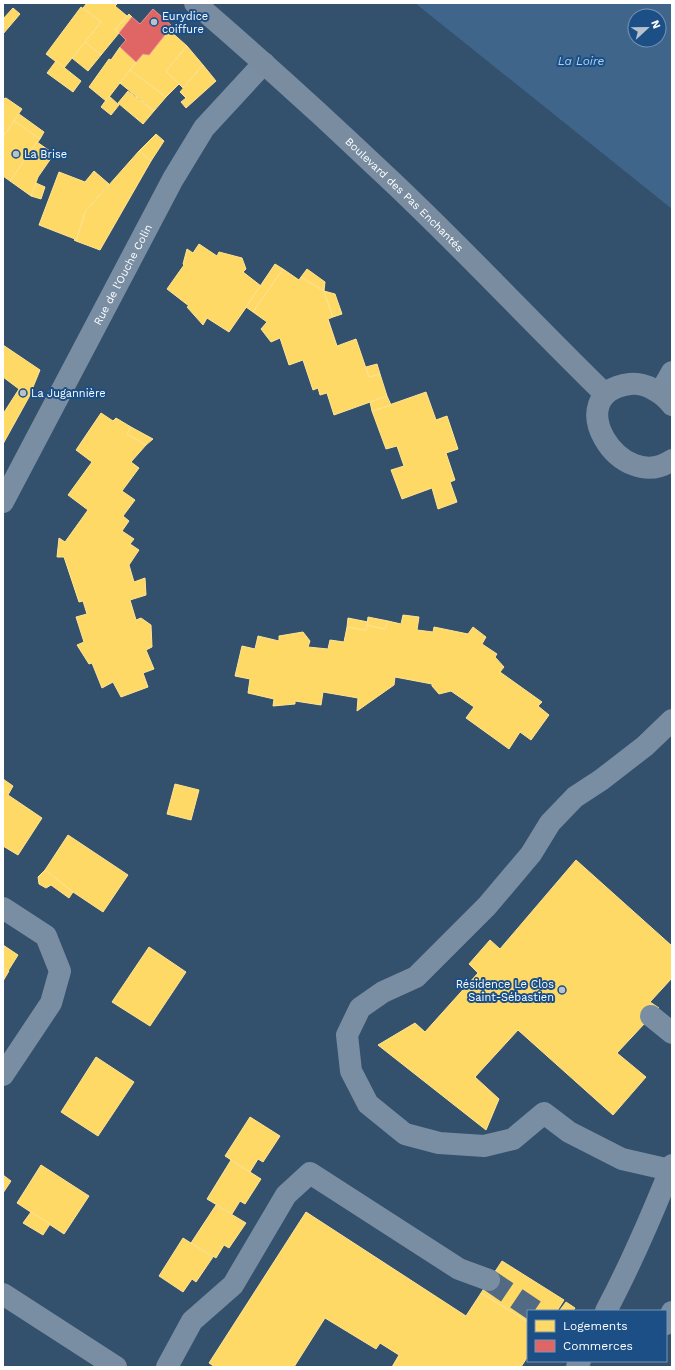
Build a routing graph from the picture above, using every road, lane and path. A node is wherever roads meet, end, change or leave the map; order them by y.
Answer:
1 (195, 3) edge
2 (264, 63) junction
3 (672, 372) edge
4 (605, 394) junction
5 (666, 399) edge
6 (672, 460) edge
7 (3, 502) edge
8 (672, 720) edge
9 (3, 908) edge
10 (651, 1016) dead end
11 (672, 1033) edge
12 (3, 1075) edge
13 (671, 1168) edge
14 (664, 1209) edge
15 (489, 1280) tunnel mouth
16 (3, 1295) edge
17 (607, 1310) edge
18 (672, 1312) edge
19 (667, 1322) edge
20 (116, 1367) edge
21 (167, 1367) edge

1 - 2 main road, Boulevard des Pas Enchantés
2 - 4 main road, Boulevard des Pas Enchantés
2 - 7 street, Rue de l'Ouche Colin
3 - 5 street
4 - 5 main road
4 - 6 main road
8 - 13 street
9 - 12 street
10 - 11 street
13 - 14 street
14 - 17 street
15 - 21 street
16 - 20 street
18 - 19 street

